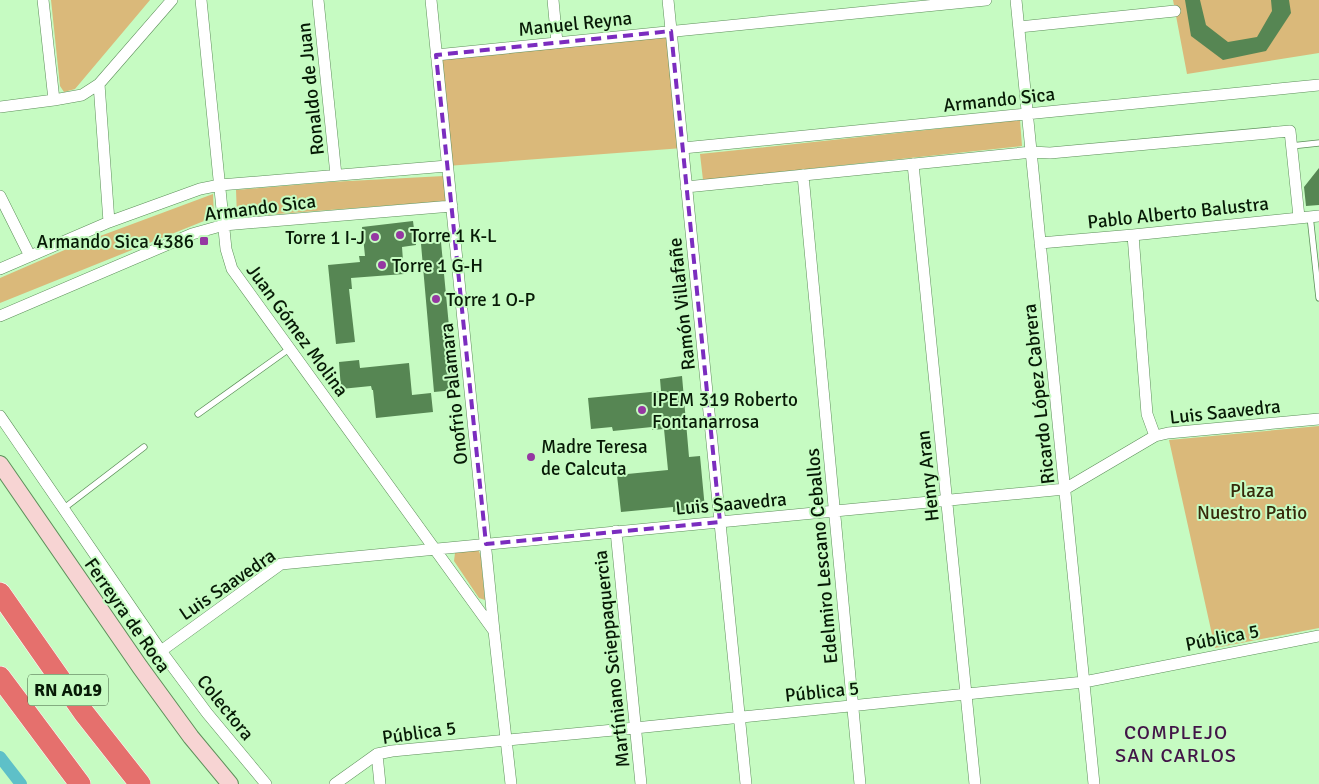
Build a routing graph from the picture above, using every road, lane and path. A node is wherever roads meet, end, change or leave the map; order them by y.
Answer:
1 (43, 0) edge
2 (172, 0) edge
3 (201, 0) edge
4 (318, 0) edge
5 (431, 0) edge
6 (554, 0) edge
7 (668, 0) edge
8 (986, 0) edge
9 (1016, 0) edge
10 (1175, 11) dead end
11 (1019, 27) junction
12 (671, 31) junction
13 (557, 43) junction
14 (436, 55) junction
15 (99, 84) junction
16 (1319, 85) edge
17 (54, 100) junction
18 (0, 107) edge
19 (1028, 114) junction
20 (1319, 143) edge
21 (1291, 146) junction
22 (683, 148) junction
23 (1032, 152) junction
24 (913, 164) junction
25 (448, 166) junction
26 (336, 175) junction
27 (803, 175) junction
28 (220, 185) junction
29 (686, 186) junction
30 (0, 196) edge
31 (452, 206) junction
32 (1309, 216) edge
33 (109, 222) junction
34 (224, 225) junction
35 (1133, 235) junction
36 (1040, 243) junction
37 (30, 256) junction
38 (0, 269) edge
39 (1319, 298) edge
40 (0, 316) edge
41 (289, 349) junction
42 (198, 414) dead end
43 (0, 416) edge
44 (1319, 418) edge
45 (1155, 436) junction
46 (144, 447) dead end
47 (0, 464) edge
48 (1065, 489) junction
49 (947, 500) junction
50 (63, 509) junction
51 (834, 511) junction
52 (720, 522) junction
53 (616, 531) junction
54 (486, 544) junction
55 (434, 548) junction
56 (0, 593) edge
57 (494, 631) junction
58 (1319, 636) edge
59 (161, 651) junction
60 (0, 677) edge
61 (1084, 682) junction
62 (966, 694) junction
63 (852, 706) junction
64 (739, 718) junction
65 (635, 728) junction
66 (507, 740) junction
67 (377, 754) junction
68 (80, 784) edge
69 (140, 784) edge
70 (230, 784) edge
71 (266, 784) edge
72 (335, 784) edge
73 (380, 784) edge
74 (511, 784) edge
75 (641, 784) edge
76 (746, 784) edge
77 (860, 784) edge
78 (975, 784) edge
79 (1094, 784) edge

1 - 17 street
2 - 15 street
3 - 28 street, Juan Gómez Molina
4 - 26 street, Ronaldo de Juan
5 - 14 street, Onofrio Palamara
6 - 13 street
7 - 12 street, Ramón Villafañe
8 - 12 street, Manuel Reyna
9 - 11 street, Ricardo López Cabrera
10 - 11 street
11 - 19 street, Ricardo López Cabrera
12 - 13 street, Manuel Reyna
12 - 22 street, Ramón Villafañe
13 - 14 street, Manuel Reyna
14 - 25 street, Onofrio Palamara
15 - 17 street
15 - 33 street
16 - 19 street, Armando Sica
17 - 18 street
19 - 22 street, Armando Sica
19 - 23 street, Ricardo López Cabrera
20 - 21 lane
21 - 23 street
21 - 32 street
22 - 29 street, Ramón Villafañe
23 - 24 street
23 - 36 street, Ricardo López Cabrera
24 - 27 street
24 - 49 street, Henry Aran
25 - 26 street, Armando Sica
25 - 31 street, Onofrio Palamara
26 - 28 street, Armando Sica
27 - 29 street
27 - 51 street, Edelmiro Lescano Ceballos
28 - 33 street, Armando Sica
28 - 34 street, Juan Gómez Molina
29 - 52 street, Ramón Villafañe
30 - 37 street
31 - 34 street, Armando Sica
31 - 54 street, Onofrio Palamara
32 - 35 street, Pablo Alberto Balustra
32 - 39 lane
33 - 37 street, Armando Sica
34 - 40 street, Armando Sica
34 - 41 street, Juan Gómez Molina
35 - 36 street, Pablo Alberto Balustra
35 - 45 street
36 - 48 street, Ricardo López Cabrera
37 - 38 street, Armando Sica
41 - 42 lane
41 - 55 street, Juan Gómez Molina
43 - 50 street, Ferreyra de Roca
44 - 45 street, Luis Saavedra
45 - 48 street, Luis Saavedra
46 - 50 lane
47 - 70 street, Ferreyra de Roca
48 - 49 street, Luis Saavedra
48 - 61 street, Ricardo López Cabrera
49 - 51 street, Luis Saavedra
49 - 62 street, Henry Aran
50 - 59 street, Ferreyra de Roca
51 - 52 street, Luis Saavedra
51 - 63 street, Edelmiro Lescano Ceballos
52 - 53 street, Luis Saavedra
52 - 64 street, Ramón Villafañe
53 - 54 street, Luis Saavedra
53 - 65 street, Martíniano Scieppaquercia
54 - 55 street, Luis Saavedra
54 - 57 street, Onofrio Palamara
55 - 57 street, Juan Gómez Molina
55 - 59 street, Luis Saavedra
56 - 69 highway, RN A019
57 - 66 street, Onofrio Palamara
58 - 61 street, Pública 5
59 - 71 street, Colectora
60 - 68 highway, RN A019
61 - 62 street, Pública 5
61 - 79 street, Ricardo López Cabrera
62 - 63 street, Pública 5
62 - 78 street, Henry Aran
63 - 64 street, Pública 5
63 - 77 street, Edelmiro Lescano Ceballos
64 - 65 street, Pública 5
64 - 76 street, Ramón Villafañe
65 - 66 street, Pública 5
65 - 75 street, Martíniano Scieppaquercia
66 - 67 street, Pública 5
66 - 74 street, Onofrio Palamara
67 - 72 street, Pública 5
67 - 73 street

